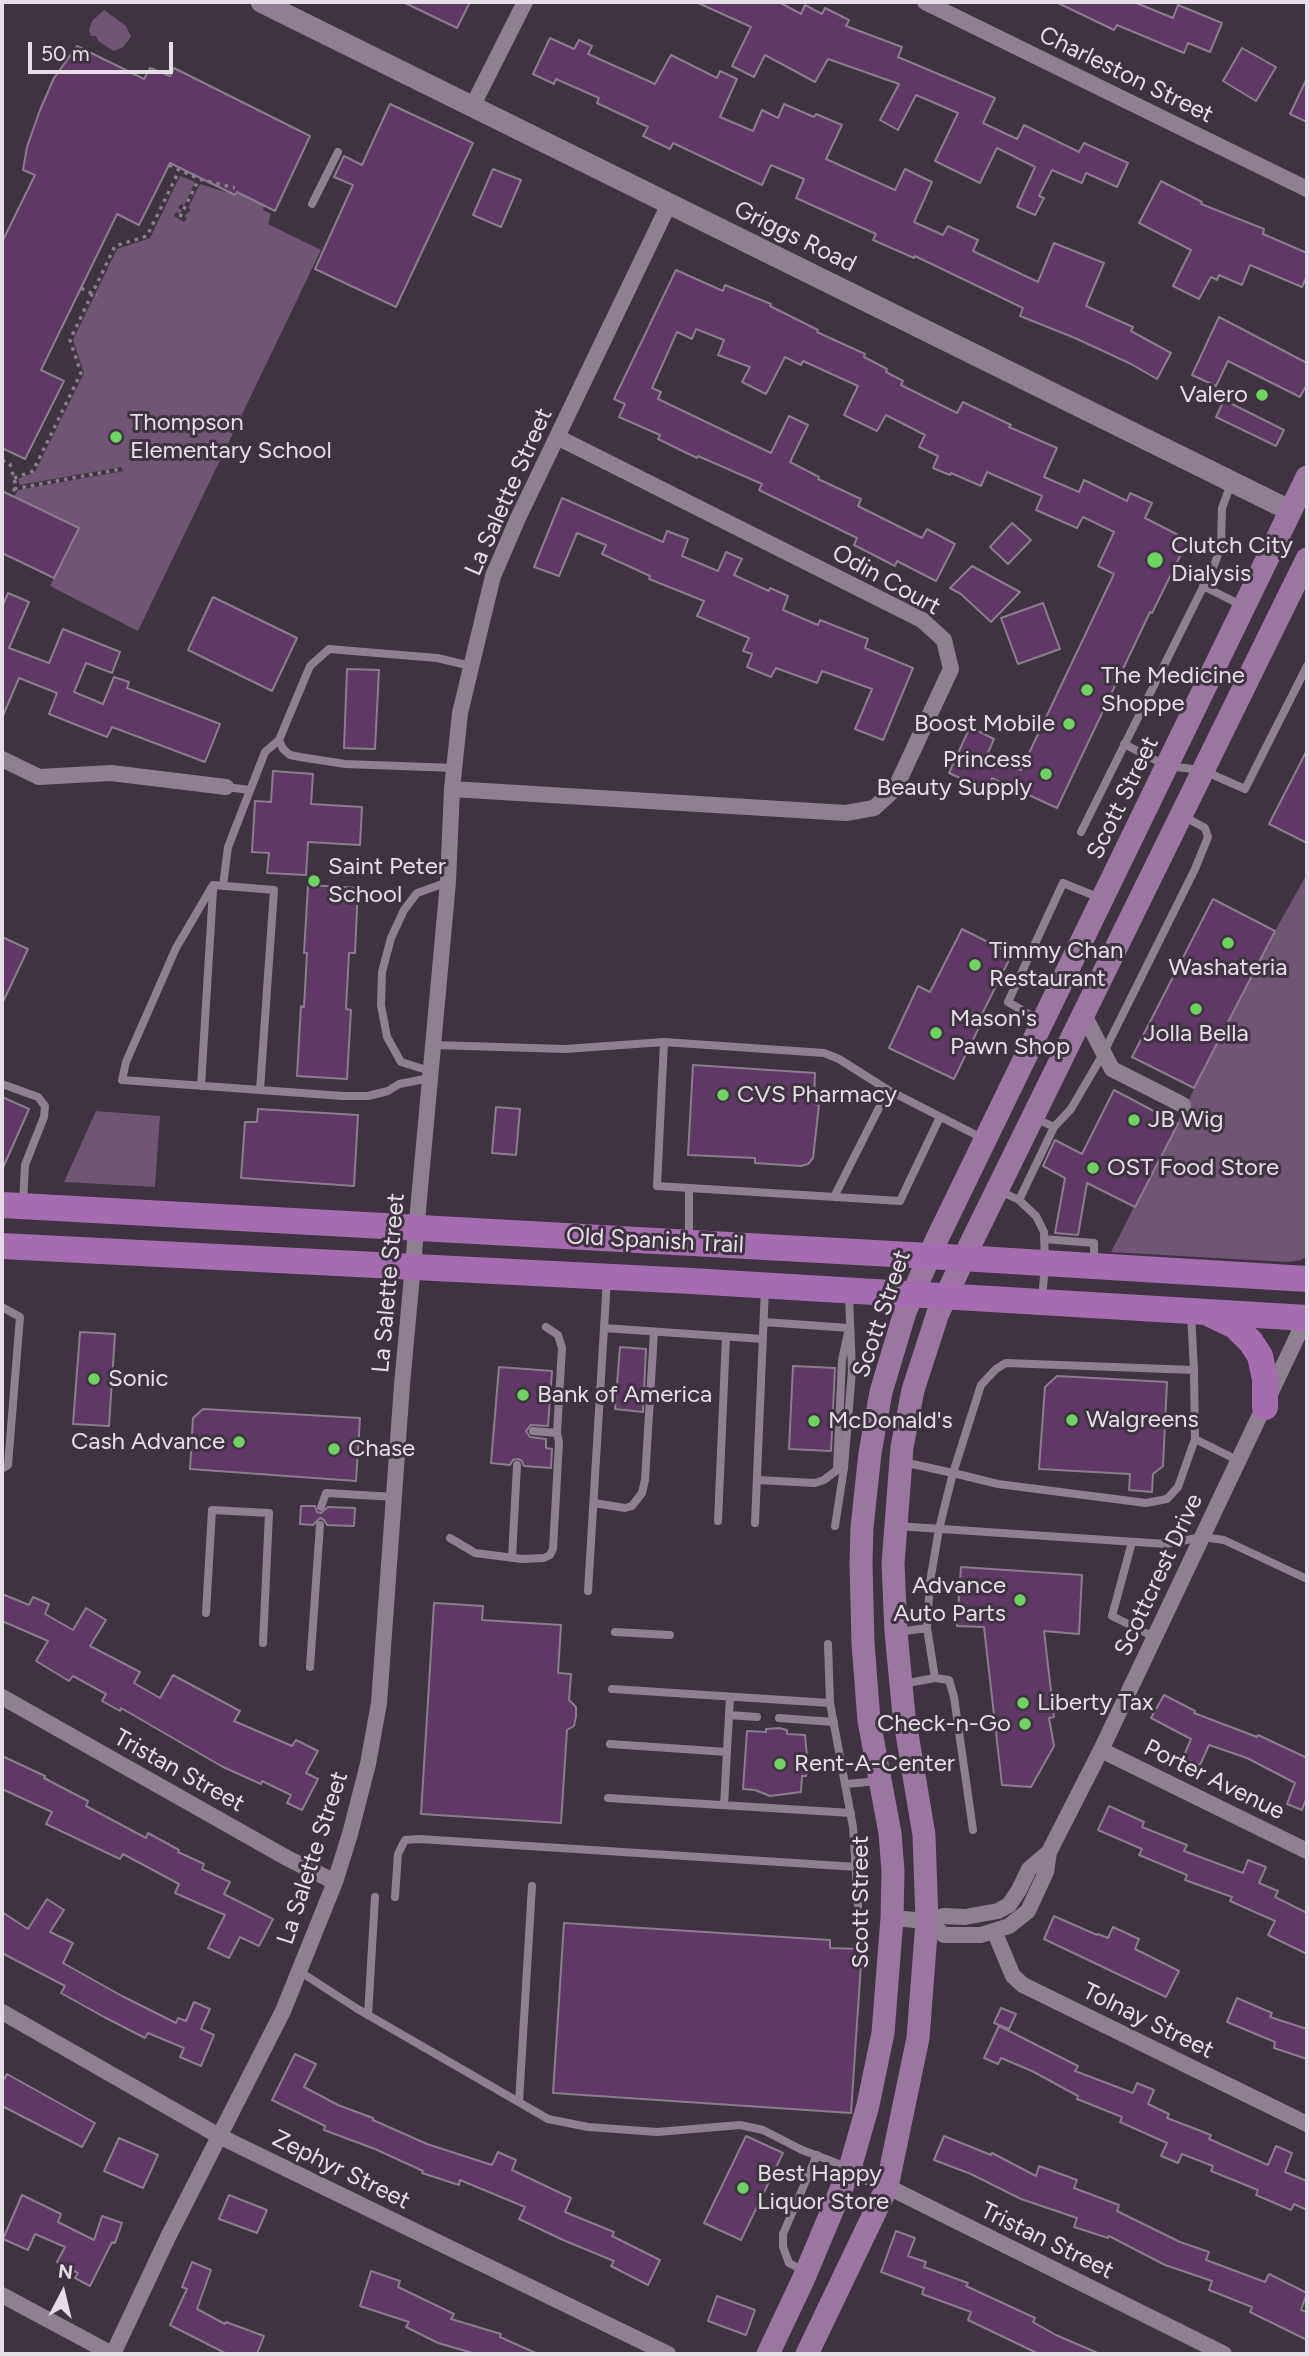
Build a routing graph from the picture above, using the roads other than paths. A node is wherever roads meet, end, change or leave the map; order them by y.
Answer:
1 (261, 2) edge
2 (525, 2) edge
3 (925, 2) edge
4 (472, 107) junction
5 (338, 152) dead end
6 (1307, 189) edge
7 (312, 204) dead end
8 (669, 204) junction
9 (556, 437) junction
10 (1307, 477) edge
11 (1231, 482) junction
12 (1299, 515) edge
13 (1307, 559) edge
14 (1203, 586) junction
15 (1244, 607) junction
16 (471, 666) junction
17 (1307, 666) edge
18 (279, 740) junction
19 (1124, 744) junction
20 (2, 759) edge
21 (1167, 766) junction
22 (455, 768) junction
23 (1202, 770) junction
24 (226, 787) joint
25 (452, 789) junction
26 (250, 790) junction
27 (1181, 814) junction
28 (1081, 831) dead end
29 (448, 882) junction
30 (213, 886) junction
31 (223, 886) junction
32 (1103, 899) junction
33 (1054, 1000) junction
34 (1083, 1013) junction
35 (1042, 1022) junction
36 (664, 1042) junction
37 (433, 1045) junction
38 (1103, 1054) junction
39 (431, 1075) junction
40 (2, 1084) edge
41 (201, 1086) junction
42 (260, 1090) junction
43 (888, 1090) junction
44 (1182, 1105) dead end
45 (940, 1116) junction
46 (1032, 1117) junction
47 (1055, 1127) junction
48 (985, 1140) junction
49 (688, 1188) junction
50 (997, 1189) junction
51 (834, 1197) junction
52 (1019, 1200) junction
53 (13, 1206) edge
54 (81, 1209) junction
55 (417, 1227) junction
56 (689, 1242) junction
57 (2, 1246) edge
58 (77, 1250) junction
59 (1045, 1251) junction
60 (929, 1256) junction
61 (963, 1259) junction
62 (414, 1268) junction
63 (607, 1277) junction
64 (1307, 1279) edge
65 (691, 1281) junction
66 (765, 1285) junction
67 (850, 1290) junction
68 (913, 1293) junction
69 (946, 1295) junction
70 (1042, 1301) junction
71 (2, 1307) edge
72 (1198, 1311) junction
73 (1307, 1318) edge
74 (764, 1322) junction
75 (547, 1327) dead end
76 (604, 1328) junction
77 (849, 1328) junction
78 (654, 1332) junction
79 (726, 1337) junction
80 (763, 1339) junction
81 (1194, 1370) junction
82 (1265, 1407) junction
83 (533, 1431) dead end
84 (557, 1433) junction
85 (1195, 1439) junction
86 (1239, 1461) junction
87 (901, 1462) junction
88 (517, 1465) dead end
89 (2, 1469) edge
90 (953, 1473) junction
91 (757, 1480) junction
92 (395, 1497) junction
93 (594, 1503) junction
94 (321, 1507) dead end
95 (718, 1521) dead end
96 (755, 1523) dead end
97 (320, 1525) dead end
98 (835, 1526) dead end
99 (894, 1526) junction
100 (939, 1529) junction
101 (1202, 1537) junction
102 (450, 1538) dead end
103 (1132, 1542) junction
104 (512, 1558) junction
105 (1307, 1579) edge
106 (588, 1591) dead end
107 (206, 1613) dead end
108 (928, 1628) junction
109 (615, 1632) dead end
110 (896, 1632) junction
111 (670, 1635) dead end
112 (1154, 1637) junction
113 (263, 1643) dead end
114 (863, 1643) junction
115 (828, 1644) dead end
116 (310, 1667) dead end
117 (934, 1678) junction
118 (901, 1684) junction
119 (612, 1689) dead end
120 (2, 1697) edge
121 (730, 1697) junction
122 (830, 1703) junction
123 (729, 1715) junction
124 (757, 1717) dead end
125 (779, 1718) dead end
126 (834, 1722) junction
127 (610, 1744) dead end
128 (1101, 1750) junction
129 (727, 1752) junction
130 (880, 1780) junction
131 (846, 1784) junction
132 (608, 1798) dead end
133 (724, 1805) junction
134 (851, 1813) junction
135 (973, 1830) dead end
136 (1307, 1851) edge
137 (1049, 1852) junction
138 (857, 1867) junction
139 (335, 1882) junction
140 (532, 1886) dead end
141 (375, 1897) dead end
142 (396, 1897) dead end
143 (858, 1906) dead end
144 (892, 1918) junction
145 (927, 1921) junction
146 (995, 1933) junction
147 (299, 1971) junction
148 (2, 2012) edge
149 (368, 2015) junction
150 (519, 2102) junction
151 (1307, 2124) edge
152 (219, 2136) junction
153 (817, 2155) junction
154 (850, 2168) junction
155 (893, 2179) junction
156 (807, 2272) junction
157 (2, 2295) edge
158 (112, 2354) edge
159 (668, 2354) edge
160 (768, 2354) edge
161 (807, 2354) edge
162 (1224, 2354) edge

1 - 4 street, Griggs Road
2 - 4 street
3 - 6 street, Charleston Street
4 - 8 street, Griggs Road
5 - 7 lane
8 - 9 street, La Salette Street
8 - 11 street, Griggs Road
9 - 16 street, La Salette Street
9 - 25 street, Odin Court
10 - 12 main road, Scott Street
11 - 12 street, Griggs Road
11 - 14 lane
12 - 15 main road, Scott Street
13 - 23 main road
14 - 15 lane
14 - 19 lane
15 - 21 main road, Scott Street
16 - 18 lane
16 - 22 street, La Salette Street
17 - 23 lane
18 - 22 lane
18 - 26 lane
19 - 21 lane
19 - 28 lane
20 - 24 street
21 - 23 lane
21 - 32 main road, Scott Street
22 - 25 street, La Salette Street
23 - 27 main road
24 - 26 lane
25 - 29 street, La Salette Street
26 - 31 lane
27 - 34 main road
27 - 38 lane
29 - 37 street, La Salette Street
29 - 39 lane
30 - 31 lane
30 - 41 lane
30 - 41 lane
31 - 42 lane
32 - 33 main road, Scott Street
32 - 35 lane
33 - 34 main road
33 - 35 main road, Scott Street
34 - 38 street
34 - 46 main road
35 - 48 main road, Scott Street
36 - 37 lane
36 - 43 lane
36 - 49 lane
37 - 39 street, La Salette Street
38 - 44 street
38 - 47 lane
39 - 42 lane
39 - 55 street, La Salette Street
40 - 53 lane
41 - 42 lane
43 - 45 lane
43 - 51 lane
45 - 48 lane
45 - 51 lane
46 - 47 lane
46 - 50 main road
47 - 52 lane
48 - 60 main road, Scott Street
49 - 51 lane
49 - 56 lane
50 - 52 lane
50 - 61 main road
52 - 59 lane
53 - 54 main road, Old Spanish Trail
54 - 55 main road, Old Spanish Trail
54 - 58 main road
55 - 56 main road, Old Spanish Trail
55 - 62 street, La Salette Street
56 - 60 main road, Old Spanish Trail
56 - 65 main road
57 - 58 main road, Old Spanish Trail
58 - 62 main road, Old Spanish Trail
59 - 61 main road, Old Spanish Trail
59 - 64 main road, Old Spanish Trail
59 - 70 lane
60 - 61 main road, Old Spanish Trail
60 - 68 main road, Scott Street
61 - 69 main road
62 - 63 main road, Old Spanish Trail
62 - 92 street, La Salette Street
63 - 65 main road, Old Spanish Trail
63 - 76 lane
65 - 66 main road, Old Spanish Trail
66 - 67 main road, Old Spanish Trail
66 - 74 lane
67 - 68 main road, Old Spanish Trail
67 - 77 lane
68 - 69 main road, Old Spanish Trail
68 - 114 main road, Scott Street
69 - 70 main road, Old Spanish Trail
69 - 87 main road
70 - 72 main road, Old Spanish Trail
71 - 89 lane
72 - 73 main road, Old Spanish Trail
72 - 81 lane
72 - 82 main road
73 - 82 street, Scottcrest Drive
74 - 77 lane
74 - 80 lane
75 - 84 lane
76 - 78 lane
76 - 93 lane
77 - 91 lane
77 - 98 lane
78 - 79 lane
78 - 93 lane
79 - 80 lane
79 - 95 lane
80 - 91 lane
81 - 85 lane
81 - 90 lane
82 - 86 street, Scottcrest Drive
83 - 84 lane
84 - 104 lane
85 - 86 lane
85 - 90 lane
86 - 101 street, Scottcrest Drive
87 - 90 lane
87 - 99 main road
88 - 104 lane
90 - 100 lane
91 - 96 lane
92 - 94 lane
92 - 139 street, La Salette Street
93 - 106 lane
97 - 116 lane
99 - 100 lane
99 - 110 main road
100 - 103 lane
100 - 108 lane
101 - 103 lane
101 - 105 lane
101 - 112 street, Scottcrest Drive
102 - 104 lane
103 - 112 lane
107 - 113 lane
108 - 110 lane
108 - 117 lane
109 - 111 lane
110 - 114 main road
110 - 118 main road
112 - 128 street, Scottcrest Drive
114 - 130 main road, Scott Street
115 - 122 lane
117 - 118 lane
117 - 135 lane
118 - 145 main road
119 - 121 lane
120 - 139 street, Tristan Street
121 - 122 lane
121 - 123 lane
122 - 126 lane
123 - 124 lane
123 - 129 lane
125 - 126 lane
126 - 131 lane
127 - 129 lane
128 - 136 street, Porter Avenue
128 - 137 street, Scottcrest Drive
129 - 133 lane
130 - 131 lane
130 - 144 main road, Scott Street
131 - 134 lane
132 - 133 lane
133 - 134 lane
134 - 138 lane
137 - 145 street, Scottcrest Drive
137 - 146 street, Scottcrest Drive
138 - 142 lane
138 - 143 lane
139 - 147 street, La Salette Street
140 - 150 lane
141 - 149 lane
144 - 145 street, Scottcrest Drive
144 - 154 main road, Scott Street
145 - 146 street, Scottcrest Drive
145 - 155 main road
146 - 151 street, Tolnay Street
147 - 149 lane
147 - 152 street, La Salette Street
148 - 152 street, Zephyr Street
149 - 150 lane
150 - 153 lane
152 - 158 street, La Salette Street
152 - 159 street, Zephyr Street
153 - 154 lane
153 - 156 lane
154 - 155 street, Tristan Street
154 - 156 main road, Scott Street
155 - 161 main road
155 - 162 street, Tristan Street
156 - 160 main road, Scott Street
157 - 158 street

